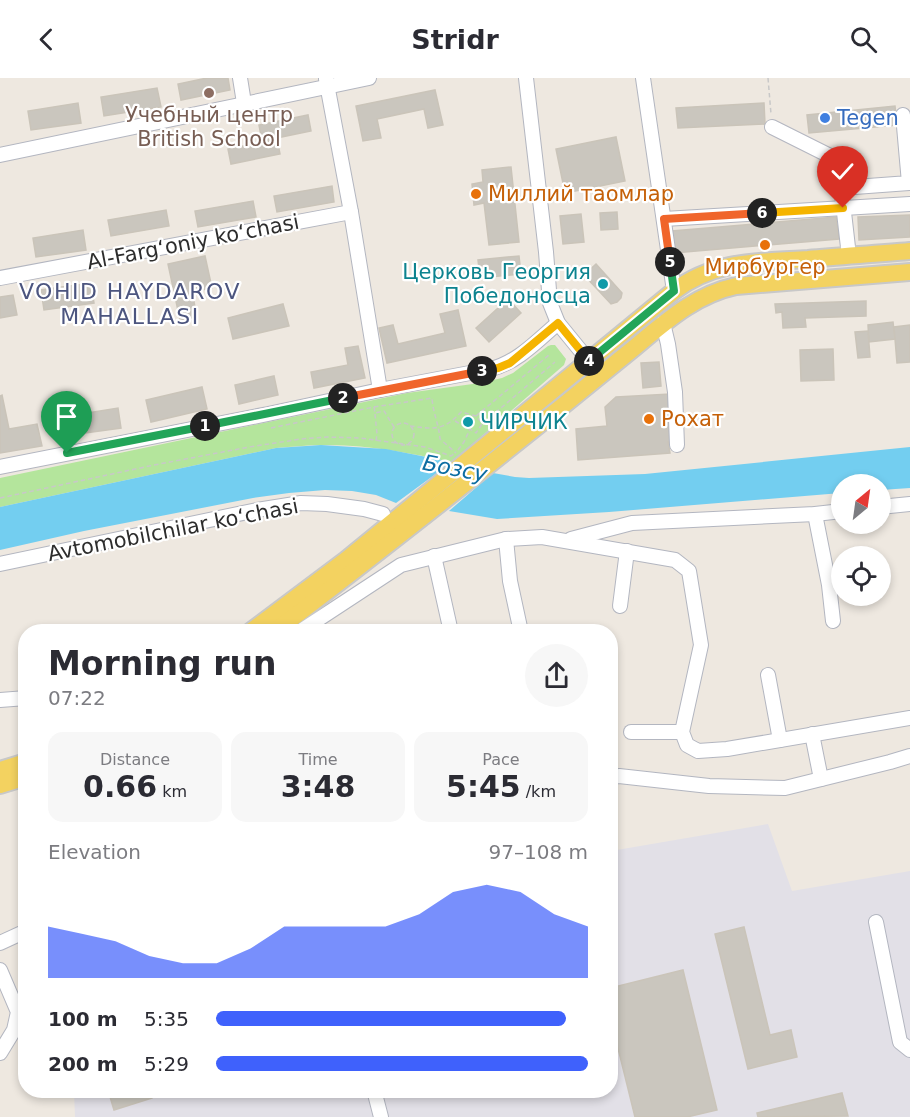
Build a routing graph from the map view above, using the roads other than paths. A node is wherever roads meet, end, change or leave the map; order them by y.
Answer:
1 (240, 78) edge
2 (369, 78) edge
3 (526, 78) edge
4 (643, 78) edge
5 (327, 82) edge
6 (244, 103) junction
7 (903, 115) dead end
8 (772, 127) road end
9 (0, 155) edge
10 (841, 188) junction
11 (910, 204) edge
12 (843, 208) junction
13 (351, 212) junction
14 (664, 219) junction
15 (910, 251) edge
16 (849, 256) junction
17 (910, 272) edge
18 (0, 278) edge
19 (674, 291) junction
20 (558, 323) junction
21 (663, 323) junction
22 (589, 361) junction
23 (601, 375) junction
24 (380, 390) junction
25 (677, 445) dead end
26 (0, 467) edge
27 (907, 506) edge
28 (891, 507) edge
29 (831, 512) edge
30 (383, 514) dead end
31 (814, 514) junction
32 (506, 539) junction
33 (566, 541) junction
34 (627, 551) junction
35 (434, 556) junction
36 (0, 564) edge
37 (620, 606) dead end
38 (833, 621) dead end
39 (261, 624) edge
40 (285, 624) edge
41 (311, 624) edge
42 (449, 624) edge
43 (519, 624) edge
44 (768, 675) dead end
45 (18, 699) edge
46 (0, 700) edge
47 (910, 718) edge
48 (631, 732) dead end
49 (682, 732) junction
50 (812, 734) junction
51 (780, 740) junction
52 (910, 756) edge
53 (18, 764) edge
54 (0, 770) edge
55 (618, 776) edge
56 (18, 779) edge
57 (821, 779) junction
58 (0, 785) edge
59 (876, 922) dead end
60 (18, 935) edge
61 (0, 943) edge
62 (0, 970) edge
63 (18, 1003) edge
64 (18, 1020) edge
65 (910, 1050) edge
66 (0, 1053) edge
67 (376, 1098) edge
68 (381, 1117) edge

1 - 6 street
2 - 5 street
3 - 20 street
4 - 14 street
5 - 6 street
5 - 13 street
6 - 9 street
7 - 10 street
8 - 10 street
10 - 12 street
11 - 12 street
12 - 14 street
12 - 16 street
13 - 18 street, Al-Farg‘oniy ko‘chasi
13 - 24 street
14 - 19 street
15 - 16 main road
16 - 19 main road
17 - 21 main road
19 - 22 main road
20 - 22 street
20 - 24 street
21 - 23 main road
21 - 25 street
22 - 23 main road
22 - 39 main road
23 - 40 main road
24 - 26 street
27 - 28 street
29 - 31 street
30 - 36 street, Avtomobilchilar ko‘chasi
31 - 33 street
31 - 38 street
32 - 33 street
32 - 35 street
32 - 43 street
33 - 34 street
34 - 37 street
34 - 49 street
35 - 41 street
35 - 42 street
44 - 51 street
45 - 46 street
47 - 50 street
48 - 49 street
49 - 51 street
50 - 51 street
50 - 57 street
52 - 57 street
53 - 54 main road
55 - 57 street
56 - 58 main road
59 - 65 street
60 - 61 street
62 - 63 street
64 - 66 street
67 - 68 street

